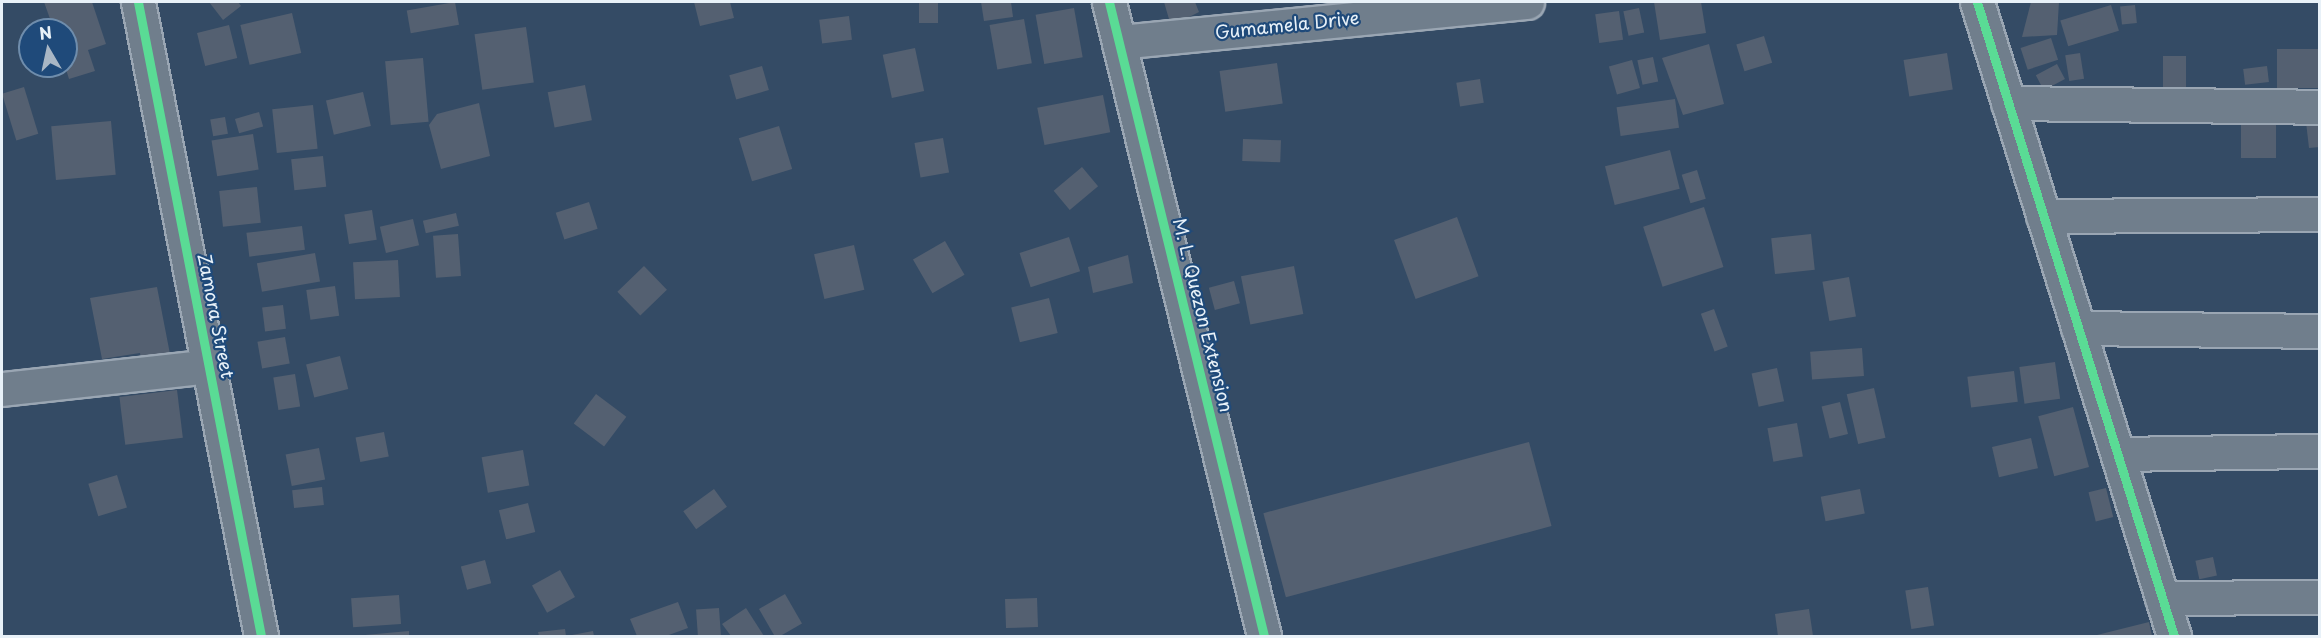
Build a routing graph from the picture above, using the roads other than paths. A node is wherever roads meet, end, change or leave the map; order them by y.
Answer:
1 (138, 2) edge
2 (1109, 2) edge
3 (1527, 2) edge
4 (1977, 2) edge
5 (1119, 42) junction
6 (2008, 103) junction
7 (2319, 107) edge
8 (2319, 214) edge
9 (2043, 216) junction
10 (2078, 328) junction
11 (2319, 331) edge
12 (209, 366) junction
13 (2, 389) edge
14 (2319, 451) edge
15 (2118, 454) junction
16 (2319, 597) edge
17 (2162, 598) junction
18 (261, 636) edge
19 (1264, 636) edge
20 (2174, 636) edge

1 - 12 street, Zamora Street
2 - 5 street, M. L. Quezon Extension
3 - 5 street, Gumamela Drive
4 - 6 street
5 - 19 street, M. L. Quezon Extension
6 - 7 street
6 - 9 street
8 - 9 street
9 - 10 street
10 - 11 street
10 - 15 street
12 - 13 street
12 - 18 street, Zamora Street
14 - 15 street
15 - 17 street
16 - 17 street
17 - 20 street

